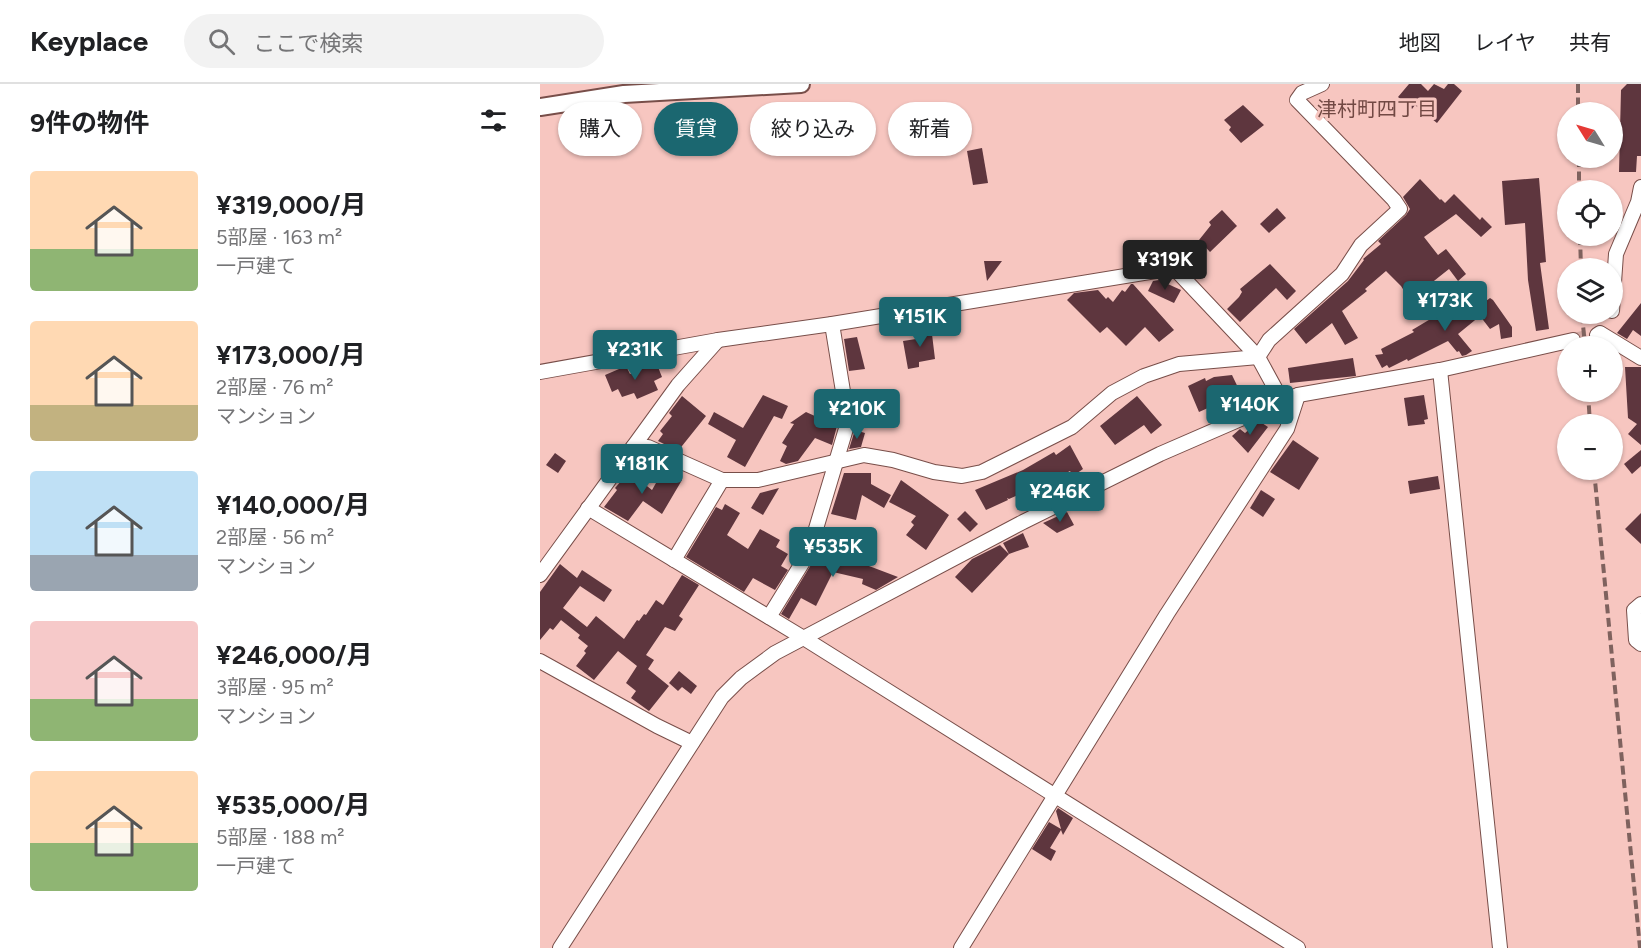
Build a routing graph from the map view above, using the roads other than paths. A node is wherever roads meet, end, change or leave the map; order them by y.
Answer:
1 (801, 84) edge
2 (1322, 84) edge
3 (540, 107) edge
4 (1641, 187) edge
5 (1616, 258) edge
6 (832, 324) junction
7 (1605, 324) edge
8 (718, 340) junction
9 (1557, 344) edge
10 (1258, 357) junction
11 (1641, 358) edge
12 (1440, 370) junction
13 (540, 372) edge
14 (1299, 395) junction
15 (1282, 401) junction
16 (633, 447) junction
17 (837, 461) junction
18 (722, 480) junction
19 (588, 508) junction
20 (674, 560) junction
21 (540, 575) edge
22 (1641, 603) edge
23 (769, 617) junction
24 (802, 637) junction
25 (1641, 644) edge
26 (540, 661) edge
27 (692, 743) junction
28 (1056, 797) junction
29 (560, 948) edge
30 (961, 948) edge
31 (1298, 948) edge
32 (1500, 948) edge

1 - 3 main road
2 - 10 street
4 - 5 street
6 - 8 street
6 - 10 street
6 - 17 street
7 - 11 street
8 - 13 street
8 - 16 street
9 - 12 street
10 - 15 street
10 - 17 street
12 - 14 street
12 - 32 street
14 - 15 street
14 - 28 street
15 - 24 street
16 - 18 street
16 - 19 street
17 - 18 street
17 - 23 street
18 - 20 street
19 - 20 street
19 - 21 street
20 - 23 street
22 - 25 street
23 - 24 street
24 - 27 street
24 - 28 street
26 - 27 street
27 - 29 street
28 - 30 street
28 - 31 street

